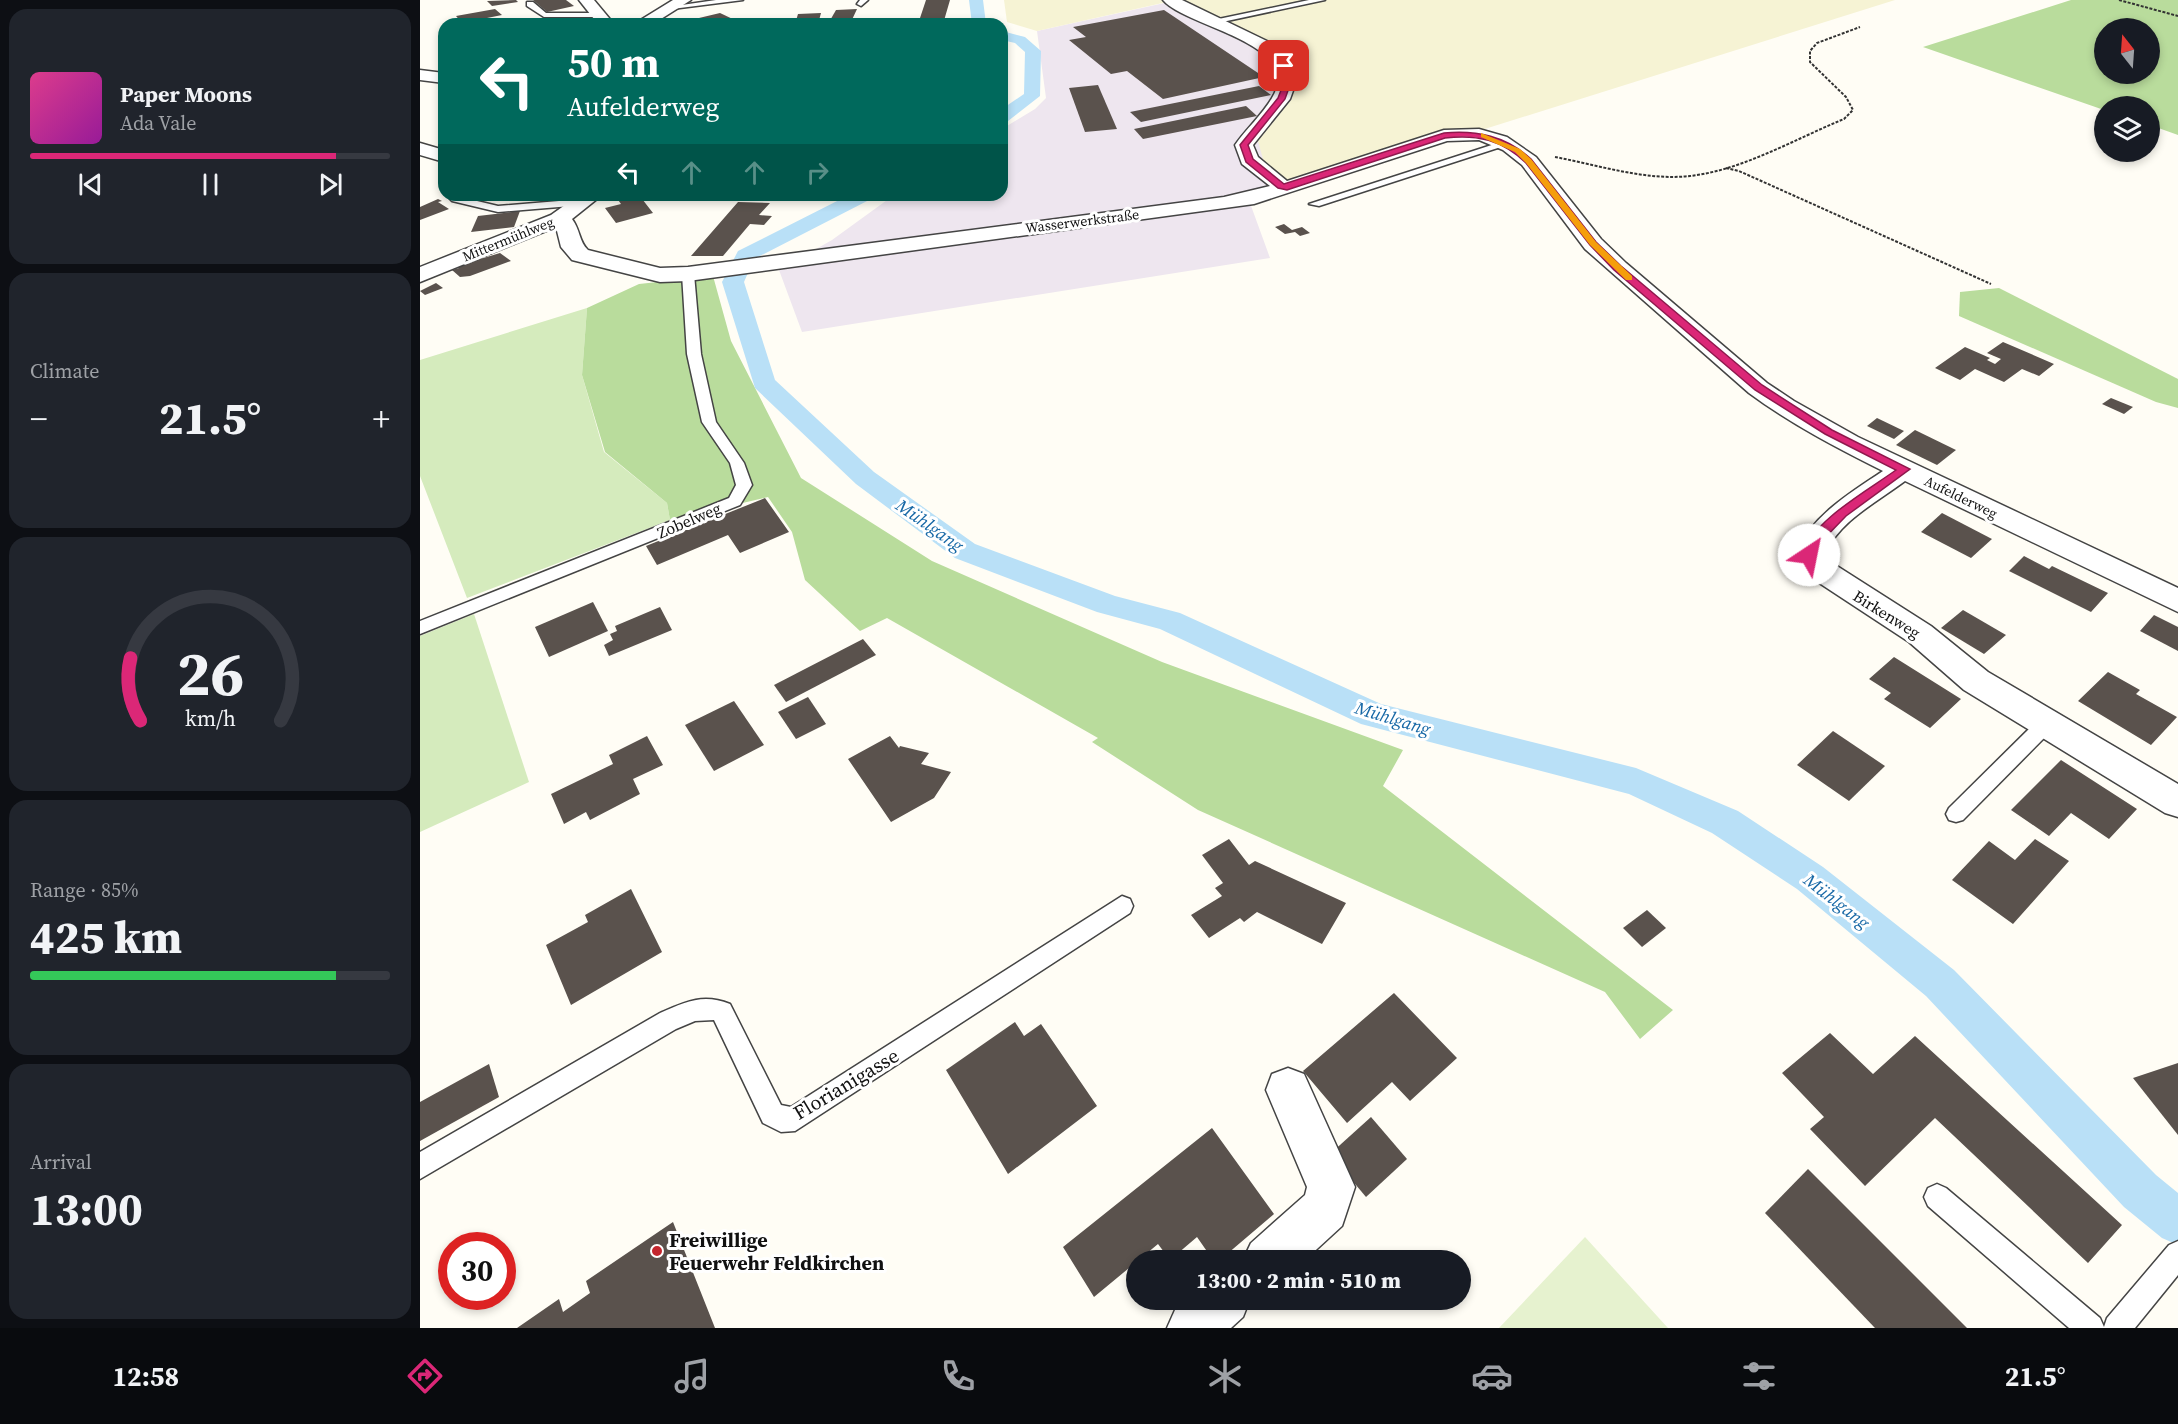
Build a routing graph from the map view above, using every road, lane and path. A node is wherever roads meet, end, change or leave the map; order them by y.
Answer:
1 (586, 0) edge
2 (739, 0) edge
3 (1170, 0) edge
4 (1321, 0) edge
5 (2120, 0) edge
6 (530, 4) dead end
7 (678, 4) edge
8 (2178, 16) edge
9 (588, 18) edge
10 (601, 18) edge
11 (653, 18) edge
12 (1213, 21) junction
13 (1860, 27) dead end
14 (420, 75) edge
15 (438, 77) edge
16 (1505, 144) junction
17 (420, 149) edge
18 (438, 155) edge
19 (438, 157) edge
20 (420, 158) edge
21 (1726, 168) junction
22 (1284, 188) junction
23 (464, 201) edge
24 (563, 201) edge
25 (584, 201) edge
26 (1315, 204) dead end
27 (558, 219) junction
28 (688, 274) junction
29 (420, 276) edge
30 (1991, 284) dead end
31 (1904, 469) junction
32 (2178, 602) edge
33 (420, 628) edge
34 (2046, 724) junction
35 (2178, 802) edge
36 (1956, 814) dead end
37 (1122, 906) dead end
38 (1288, 1090) dead end
39 (420, 1166) edge
40 (1937, 1197) dead end
41 (1280, 1250) edge
42 (2175, 1258) edge
43 (1213, 1310) edge
44 (1193, 1328) edge
45 (2090, 1328) edge
46 (2117, 1328) edge

1 - 10 street
2 - 7 lane
3 - 12 street
4 - 12 lane
5 - 8 path
6 - 9 lane
7 - 11 street
12 - 22 street
13 - 21 path
14 - 15 street
16 - 21 path
16 - 22 street, Aufelderweg
16 - 26 lane
16 - 31 street, Aufelderweg
17 - 18 street
19 - 20 street
21 - 30 path
22 - 28 street, Wasserwerkstraße
23 - 24 lane
25 - 27 street, Mittermühlweg
27 - 28 street, Wasserwerkstraße
27 - 29 street, Mittermühlweg
28 - 33 lane, Zobelweg
31 - 32 street, Aufelderweg
31 - 34 street, Birkenweg
34 - 35 street, Birkenweg
34 - 36 lane
37 - 39 lane, Florianigasse
38 - 41 street
40 - 45 lane
42 - 46 lane
43 - 44 street

